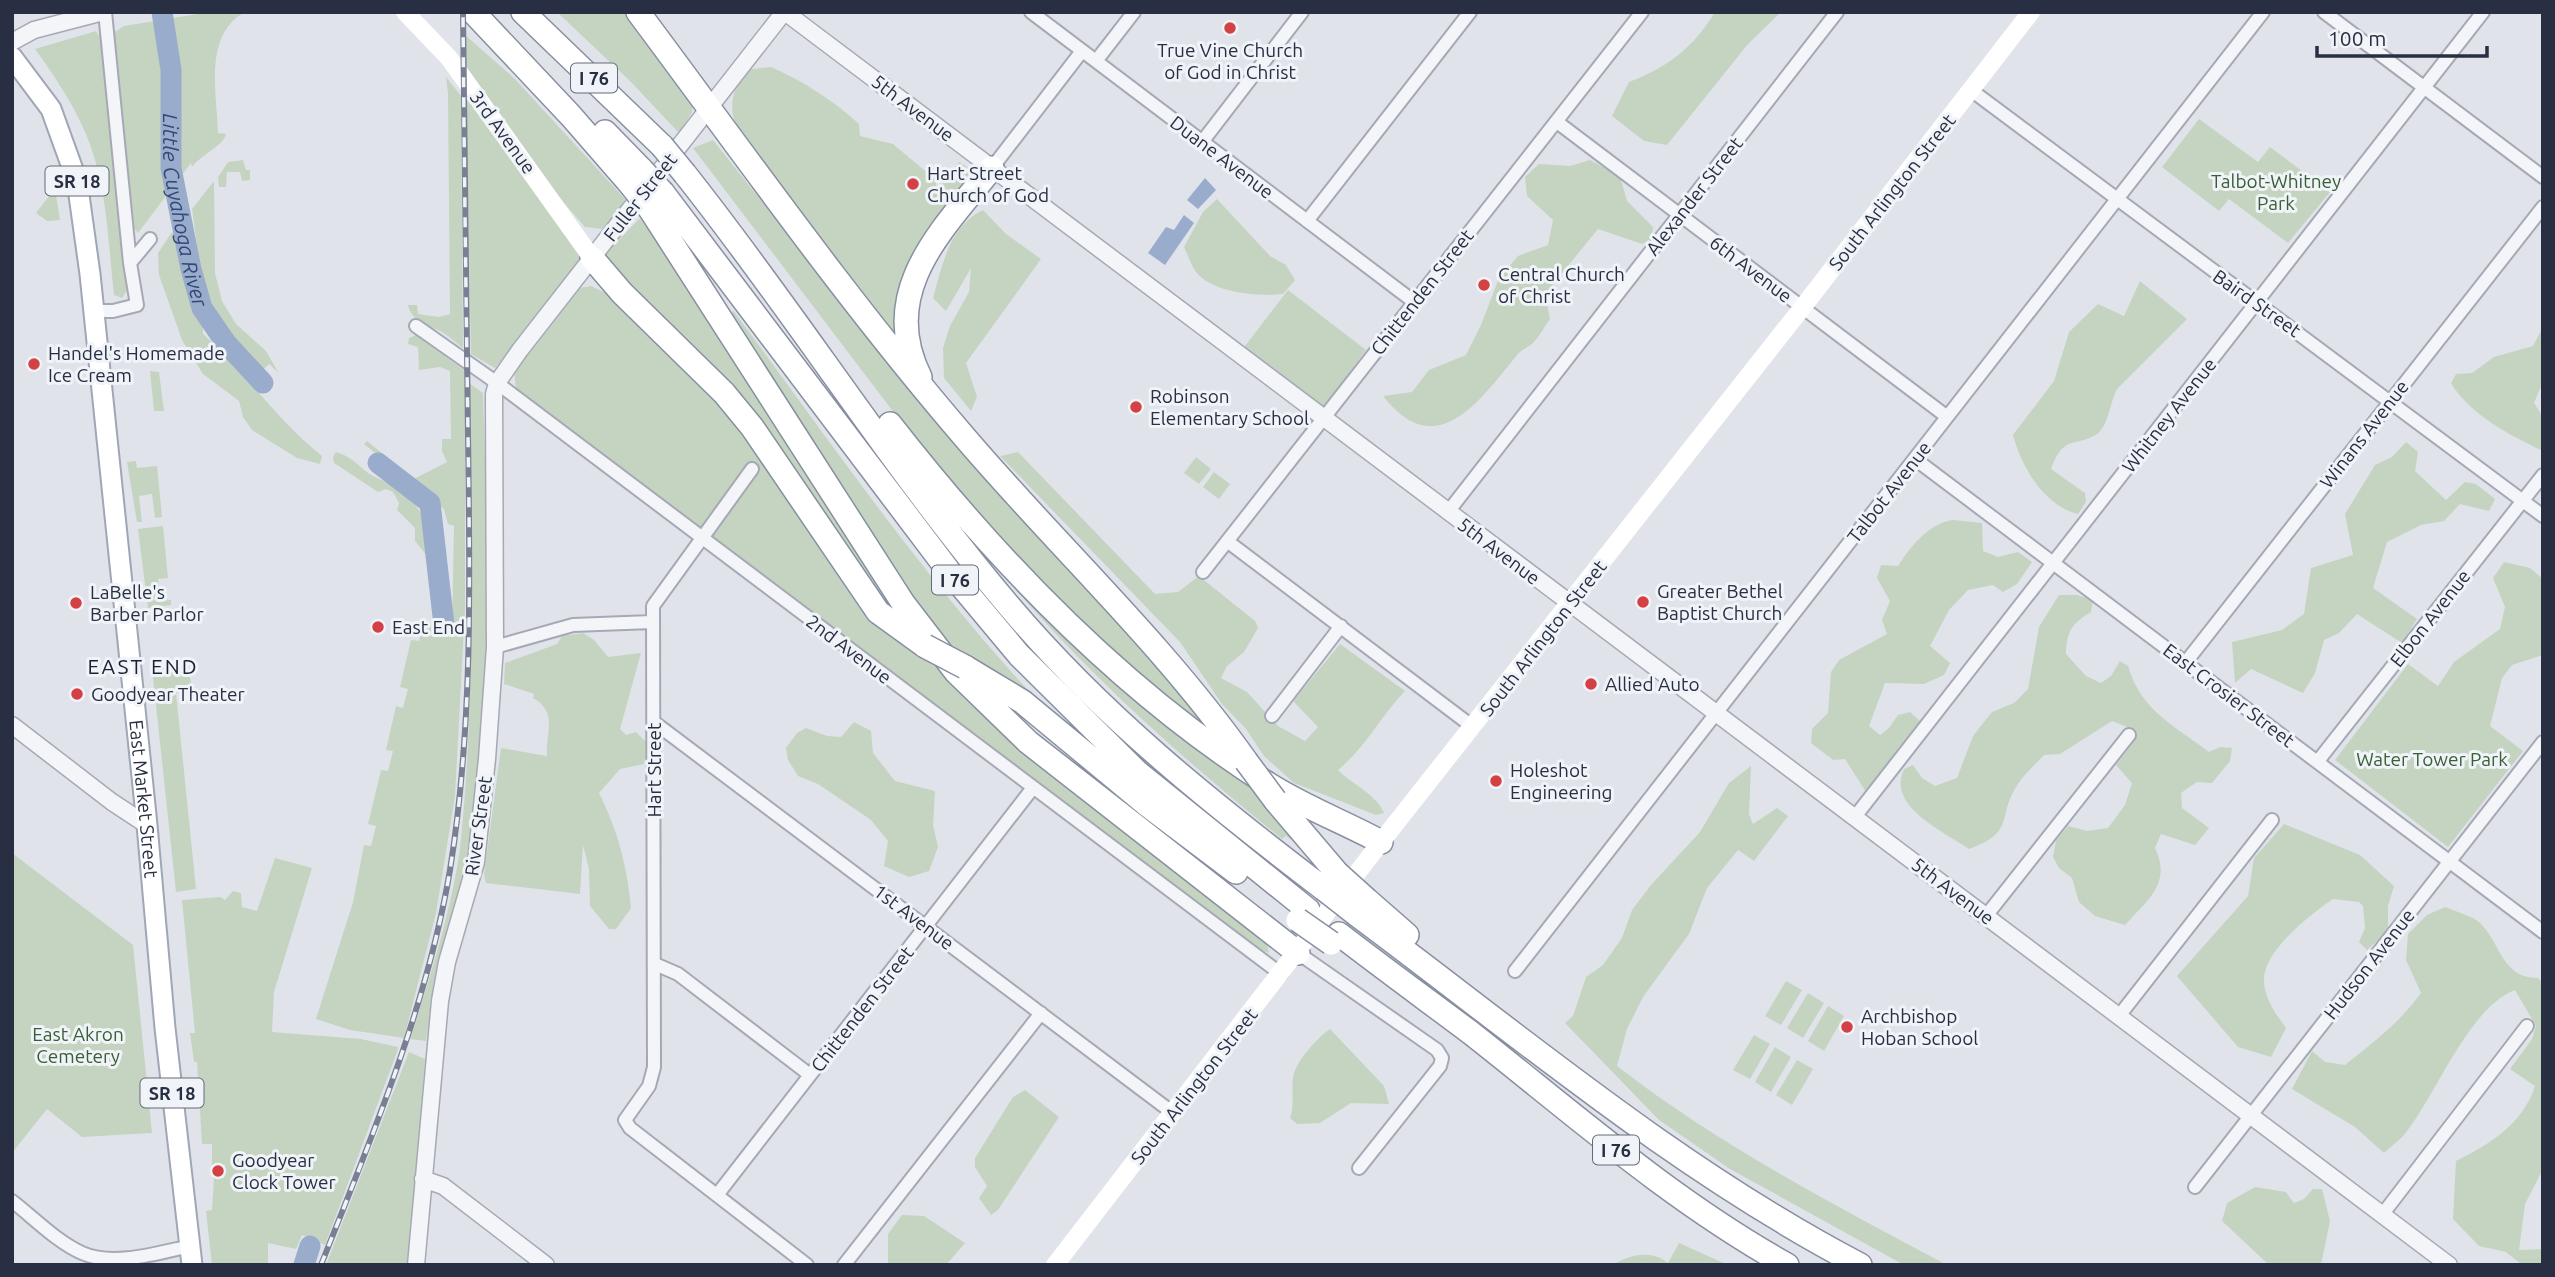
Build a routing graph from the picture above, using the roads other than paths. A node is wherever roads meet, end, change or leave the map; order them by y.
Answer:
1 (104, 12) edge
2 (405, 12) edge
3 (475, 12) edge
4 (523, 12) edge
5 (638, 12) edge
6 (785, 12) edge
7 (1031, 12) edge
8 (1134, 12) edge
9 (1302, 12) edge
10 (1470, 12) edge
11 (1642, 12) edge
12 (1838, 12) edge
13 (2031, 12) edge
14 (2263, 12) edge
15 (2324, 12) edge
16 (2483, 12) edge
17 (12, 42) edge
18 (1082, 51) junction
19 (15, 61) edge
20 (1096, 61) junction
21 (2424, 88) junction
22 (1971, 90) junction
23 (710, 109) junction
24 (1556, 122) junction
25 (1202, 142) junction
26 (992, 168) junction
27 (2543, 177) edge
28 (2115, 200) junction
29 (656, 201) junction
30 (2543, 207) edge
31 (1679, 214) junction
32 (1307, 221) junction
33 (149, 239) dead end
34 (749, 255) junction
35 (592, 258) junction
36 (130, 263) junction
37 (1413, 301) junction
38 (2257, 303) junction
39 (1802, 308) junction
40 (93, 311) junction
41 (416, 326) dead end
42 (497, 383) junction
43 (931, 399) junction
44 (2390, 401) junction
45 (1946, 416) junction
46 (1323, 417) junction
47 (1915, 459) junction
48 (752, 469) dead end
49 (2543, 475) edge
50 (2523, 500) junction
51 (1448, 512) junction
52 (2543, 516) edge
53 (701, 536) junction
54 (1227, 541) junction
55 (2054, 563) junction
56 (1203, 572) dead end
57 (1570, 604) junction
58 (652, 622) junction
59 (1341, 626) junction
60 (495, 647) junction
61 (2186, 662) junction
62 (1715, 713) junction
63 (1272, 716) dead end
64 (655, 723) junction
65 (12, 725) edge
66 (1473, 727) junction
67 (2129, 735) dead end
68 (2543, 742) edge
69 (2318, 761) junction
70 (1032, 789) junction
71 (1854, 818) junction
72 (2272, 820) dead end
73 (147, 825) junction
74 (1381, 842) junction
75 (2450, 861) junction
76 (1331, 881) junction
77 (1303, 915) junction
78 (1986, 916) junction
79 (926, 926) junction
80 (2543, 932) edge
81 (1298, 953) junction
82 (655, 964) junction
83 (1515, 971) dead end
84 (1281, 974) junction
85 (1041, 1013) junction
86 (2119, 1016) junction
87 (2527, 1026) dead end
88 (810, 1075) junction
89 (1173, 1113) junction
90 (2251, 1115) junction
91 (1359, 1168) dead end
92 (423, 1179) junction
93 (2195, 1187) dead end
94 (717, 1195) junction
95 (12, 1201) edge
96 (2382, 1214) junction
97 (191, 1256) edge
98 (1058, 1264) edge
99 (416, 1265) edge
100 (546, 1265) edge
101 (807, 1265) edge
102 (844, 1265) edge
103 (1787, 1265) edge
104 (1860, 1265) edge
105 (2449, 1265) edge

1 - 17 street
1 - 36 street
2 - 35 main road, 3rd Avenue
3 - 29 highway, bridge
4 - 34 highway, I 76, bridge
5 - 23 highway
6 - 23 street, Fuller Street
6 - 26 street, 5th Avenue
7 - 18 street, Duane Avenue
8 - 20 street
9 - 25 street
10 - 32 street
11 - 24 street, Chittenden Street
12 - 31 street, Alexander Street
13 - 22 main road, South Arlington Street
14 - 28 street, Talbot Avenue
15 - 21 street
16 - 21 street, Whitney Avenue
18 - 20 street, Duane Avenue
18 - 26 street
19 - 40 main road, East Market Street / SR 18
20 - 25 street, Duane Avenue
21 - 27 street
21 - 38 street, Whitney Avenue
22 - 28 street, Baird Street
22 - 39 main road, South Arlington Street
23 - 35 street, Fuller Street
23 - 43 highway
24 - 31 street, 6th Avenue
24 - 37 street, Chittenden Street
25 - 32 street, Duane Avenue
26 - 43 highway
26 - 46 street, 5th Avenue
28 - 38 street, Baird Street
28 - 45 street, Talbot Avenue
29 - 77 highway, I 76
29 - 81 highway
30 - 44 street, Winans Avenue
31 - 39 street, 6th Avenue
31 - 51 street, Alexander Street
32 - 37 street, Duane Avenue
33 - 36 street
34 - 74 highway
34 - 76 highway, I 76
35 - 42 street, Fuller Street
35 - 77 highway, bridge
36 - 40 street
37 - 46 street, Chittenden Street
38 - 44 street, Baird Street
38 - 55 street, Whitney Avenue
39 - 45 street, 6th Avenue
39 - 57 main road, South Arlington Street
40 - 73 main road, East Market Street / SR 18
41 - 42 street, 2nd Avenue
42 - 53 street, 2nd Avenue
42 - 60 street, River Street
43 - 76 highway, bridge
44 - 50 street, Baird Street
44 - 61 street, Winans Avenue
45 - 47 street, Talbot Avenue
46 - 51 street, 5th Avenue
46 - 54 street, Chittenden Street
47 - 55 street, East Crosier Street
47 - 62 street, Talbot Avenue
48 - 53 street, Hart Street
49 - 50 street, Elbon Avenue
50 - 52 street, Baird Street
50 - 69 street, Elbon Avenue
51 - 57 street, 5th Avenue
53 - 58 street, Hart Street
53 - 70 street, 2nd Avenue
54 - 56 street, Chittenden Street
54 - 59 street
55 - 61 street, East Crosier Street
55 - 71 street, Whitney Avenue
57 - 62 street, 5th Avenue
57 - 66 main road, South Arlington Street
58 - 60 street
58 - 64 street, Hart Street
59 - 63 street
59 - 66 street
60 - 92 street, River Street
61 - 69 street, East Crosier Street
62 - 71 street, 5th Avenue
62 - 83 street, Talbot Avenue
64 - 79 street, 1st Avenue
64 - 82 street, Hart Street
65 - 73 street
66 - 74 main road, South Arlington Street
67 - 78 street
68 - 75 street, Hudson Avenue
69 - 75 street, East Crosier Street
70 - 79 street, Chittenden Street
70 - 84 street, 2nd Avenue
71 - 78 street, 5th Avenue
72 - 86 street
73 - 97 main road, East Market Street / SR 18
74 - 81 main road, South Arlington Street
75 - 80 street, East Crosier Street
75 - 90 street, Hudson Avenue
76 - 104 highway, I 76, bridge
77 - 103 highway, I 76, bridge
78 - 86 street, 5th Avenue
79 - 85 street, 1st Avenue
79 - 88 street, Chittenden Street
81 - 84 main road, South Arlington Street
81 - 91 street
82 - 88 street
82 - 94 street, Hart Street
84 - 89 main road, South Arlington Street
85 - 89 street, 1st Avenue
85 - 102 street
86 - 90 street, 5th Avenue
87 - 96 street
88 - 94 street, Chittenden Street
89 - 98 main road, South Arlington Street
90 - 93 street, Hudson Avenue
90 - 96 street, 5th Avenue
92 - 99 street, River Street
92 - 100 street
94 - 101 street
95 - 97 street
96 - 105 street, 5th Avenue

